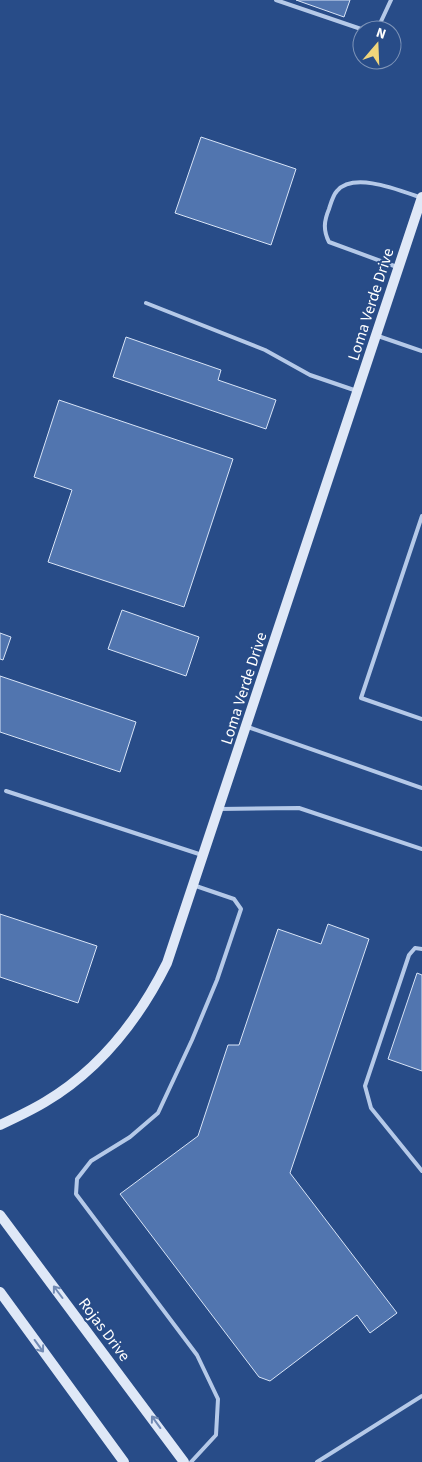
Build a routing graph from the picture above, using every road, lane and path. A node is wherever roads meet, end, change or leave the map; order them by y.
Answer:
1 (276, 0) edge
2 (391, 0) edge
3 (382, 20) edge
4 (352, 26) edge
5 (422, 197) edge
6 (398, 268) junction
7 (146, 303) dead end
8 (376, 335) junction
9 (422, 351) edge
10 (357, 391) junction
11 (422, 516) edge
12 (422, 719) edge
13 (246, 726) junction
14 (422, 788) edge
15 (6, 791) dead end
16 (218, 809) junction
17 (422, 849) edge
18 (202, 855) junction
19 (193, 885) junction
20 (422, 949) edge
21 (0, 1125) edge
22 (422, 1171) edge
23 (0, 1215) edge
24 (0, 1292) edge
25 (422, 1396) edge
26 (124, 1462) edge
27 (184, 1462) edge
28 (191, 1462) edge
29 (317, 1462) edge

1 - 4 lane
2 - 3 lane
5 - 6 street, Loma Verde Drive
5 - 6 lane
6 - 8 street, Loma Verde Drive
7 - 10 lane
8 - 9 lane
8 - 10 street, Loma Verde Drive
10 - 13 street, Loma Verde Drive
11 - 12 lane
13 - 14 lane
13 - 16 street, Loma Verde Drive
15 - 18 lane
16 - 17 lane
16 - 18 street, Loma Verde Drive
18 - 19 street, Loma Verde Drive
19 - 21 street, Loma Verde Drive
19 - 28 lane
20 - 22 lane
27 -> 23 street, Rojas Drive
24 -> 26 street
25 - 29 lane

